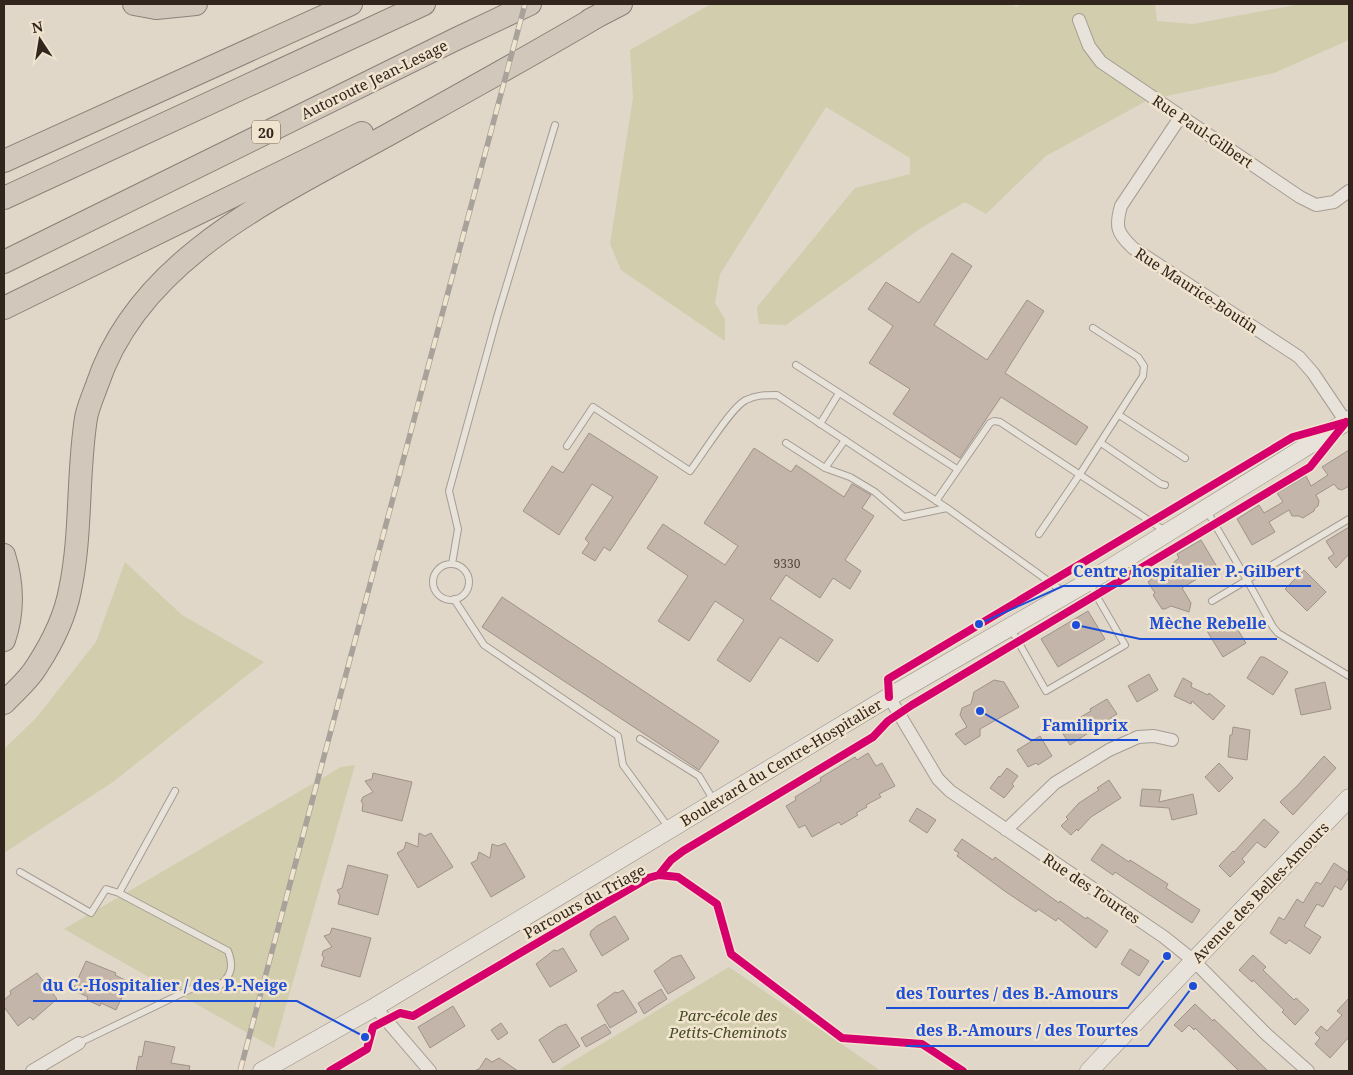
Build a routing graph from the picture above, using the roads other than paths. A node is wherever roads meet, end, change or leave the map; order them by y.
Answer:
1 (134, 4) edge
2 (196, 4) edge
3 (352, 4) edge
4 (424, 4) edge
5 (530, 4) edge
6 (612, 8) edge
7 (1079, 20) dead end
8 (1181, 116) junction
9 (555, 125) dead end
10 (4, 161) edge
11 (1349, 191) edge
12 (4, 198) edge
13 (4, 262) edge
14 (4, 308) edge
15 (1093, 328) dead end
16 (796, 365) dead end
17 (839, 393) junction
18 (1119, 415) junction
19 (1348, 421) edge
20 (820, 424) junction
21 (845, 440) junction
22 (786, 443) dead end
23 (1100, 443) junction
24 (567, 446) dead end
25 (1185, 458) dead end
26 (826, 468) junction
27 (957, 469) junction
28 (1080, 474) junction
29 (1165, 485) dead end
30 (936, 501) junction
31 (947, 508) junction
32 (1206, 510) junction
33 (1349, 519) edge
34 (1168, 533) junction
35 (1039, 534) dead end
36 (4, 555) edge
37 (452, 564) junction
38 (1247, 580) junction
39 (1088, 582) junction
40 (1067, 594) junction
41 (454, 599) junction
42 (1212, 601) dead end
43 (1010, 628) junction
44 (4, 640) edge
45 (1349, 676) edge
46 (889, 697) junction
47 (4, 703) edge
48 (640, 738) dead end
49 (1172, 740) dead end
50 (175, 791) dead end
51 (1349, 798) edge
52 (715, 802) junction
53 (670, 829) junction
54 (1006, 830) junction
55 (20, 872) dead end
56 (118, 893) junction
57 (1194, 962) junction
58 (375, 1007) junction
59 (79, 1043) joint
60 (32, 1071) edge
61 (262, 1071) edge
62 (430, 1071) edge
63 (1089, 1071) edge
64 (1308, 1071) edge

1 - 2 highway
3 - 10 highway
4 - 12 highway
5 - 13 highway, Autoroute Jean-Lesage / 20
6 - 14 highway
6 - 47 highway
7 - 8 street, Rue Paul-Gilbert
8 - 11 street, Rue Paul-Gilbert
8 - 19 street, Rue Maurice-Boutin
9 - 37 lane
15 - 18 lane
16 - 17 lane
17 - 20 lane
17 - 27 lane
18 - 23 lane
18 - 25 lane
19 - 32 street, Boulevard du Centre-Hospitalier
20 - 21 lane
20 - 24 lane
21 - 26 lane
21 - 30 lane
22 - 26 lane
23 - 28 lane
23 - 29 lane
26 - 31 lane
27 - 28 lane
27 - 30 lane
28 - 34 lane
28 - 35 lane
30 - 31 lane
31 - 40 lane
32 - 34 street, Boulevard du Centre-Hospitalier
32 - 38 lane
33 - 38 lane
34 - 39 street, Boulevard du Centre-Hospitalier
36 - 44 highway
37 - 41 lane
37 - 41 lane
38 - 42 lane
38 - 45 lane
39 - 40 street, Boulevard du Centre-Hospitalier
39 - 43 lane
40 - 43 street, Boulevard du Centre-Hospitalier
41 - 53 lane
43 - 46 street, Boulevard du Centre-Hospitalier
46 - 52 street, Boulevard du Centre-Hospitalier
46 - 54 street, Rue des Tourtes
48 - 52 lane
49 - 54 street
50 - 56 lane
51 - 57 street, Avenue des Belles-Amours
52 - 53 street, Boulevard du Centre-Hospitalier
53 - 58 street, Boulevard du Centre-Hospitalier
54 - 57 street, Rue des Tourtes
55 - 56 lane
56 - 59 lane
57 - 63 street, Avenue des Belles-Amours
57 - 64 street, Rue des Tourtes
58 - 61 street, Boulevard du Centre-Hospitalier
58 - 62 street
59 - 60 street

